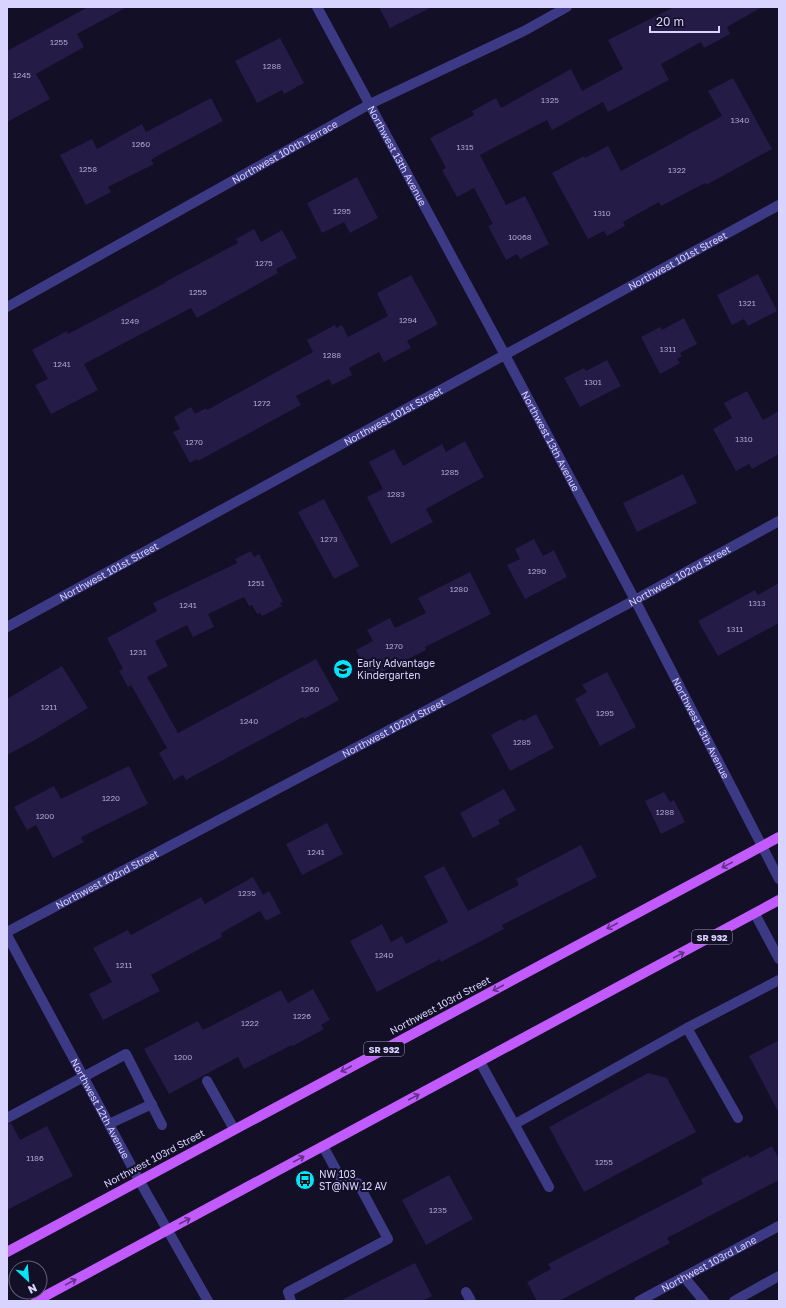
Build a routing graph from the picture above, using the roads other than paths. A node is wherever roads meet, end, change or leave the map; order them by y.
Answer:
1 (317, 7) edge
2 (567, 7) edge
3 (370, 104) junction
4 (779, 205) edge
5 (7, 307) edge
6 (505, 355) junction
7 (779, 521) edge
8 (635, 600) junction
9 (7, 627) edge
10 (779, 837) edge
11 (761, 846) junction
12 (779, 879) edge
13 (779, 900) edge
14 (755, 914) junction
15 (7, 934) edge
16 (779, 959) edge
17 (779, 980) edge
18 (687, 1028) junction
19 (480, 1062) junction
20 (83, 1077) junction
21 (207, 1081) dead end
22 (152, 1104) junction
23 (7, 1118) edge
24 (738, 1118) dead end
25 (109, 1124) junction
26 (514, 1124) junction
27 (162, 1125) dead end
28 (234, 1129) junction
29 (323, 1146) junction
30 (139, 1180) junction
31 (549, 1187) dead end
32 (779, 1226) edge
33 (168, 1230) junction
34 (7, 1252) edge
35 (779, 1276) edge
36 (684, 1277) junction
37 (36, 1301) edge
38 (208, 1301) edge
39 (291, 1301) edge
40 (639, 1301) edge
41 (704, 1301) edge
42 (734, 1301) edge

1 - 3 street, Northwest 13th Avenue
2 - 3 street, Northwest 100th Terrace
3 - 5 street, Northwest 100th Terrace
3 - 6 street, Northwest 13th Avenue
4 - 6 street, Northwest 101st Street
6 - 8 street, Northwest 13th Avenue
6 - 9 street, Northwest 101st Street
7 - 8 street, Northwest 102nd Street
8 - 11 street, Northwest 13th Avenue
8 - 15 street, Northwest 102nd Street
10 - 11 main road, Northwest 103rd Street / SR 932
11 - 12 street, Northwest 13th Avenue
11 -> 28 main road, Northwest 103rd Street / SR 932
13 - 14 main road, SR 932
14 - 16 street
19 -> 14 main road, SR 932
15 - 20 street, Northwest 12th Avenue
17 - 18 street
18 - 24 street
18 - 26 street
19 - 26 street
29 -> 19 main road, SR 932
20 - 22 street
20 - 23 street
20 - 25 street, Northwest 12th Avenue
21 - 28 street
22 - 25 street
22 - 27 street
25 - 30 street, Northwest 12th Avenue
26 - 31 street
28 - 30 main road, Northwest 103rd Street / SR 932
33 -> 29 main road, SR 932
29 - 39 street
30 - 33 street, Northwest 12th Avenue
30 - 34 main road, Northwest 103rd Street / SR 932
32 - 36 street, Northwest 103rd Lane
37 -> 33 main road, SR 932
33 - 38 street, Northwest 12th Avenue
35 - 42 street
36 - 40 street, Northwest 103rd Lane
36 - 41 street

